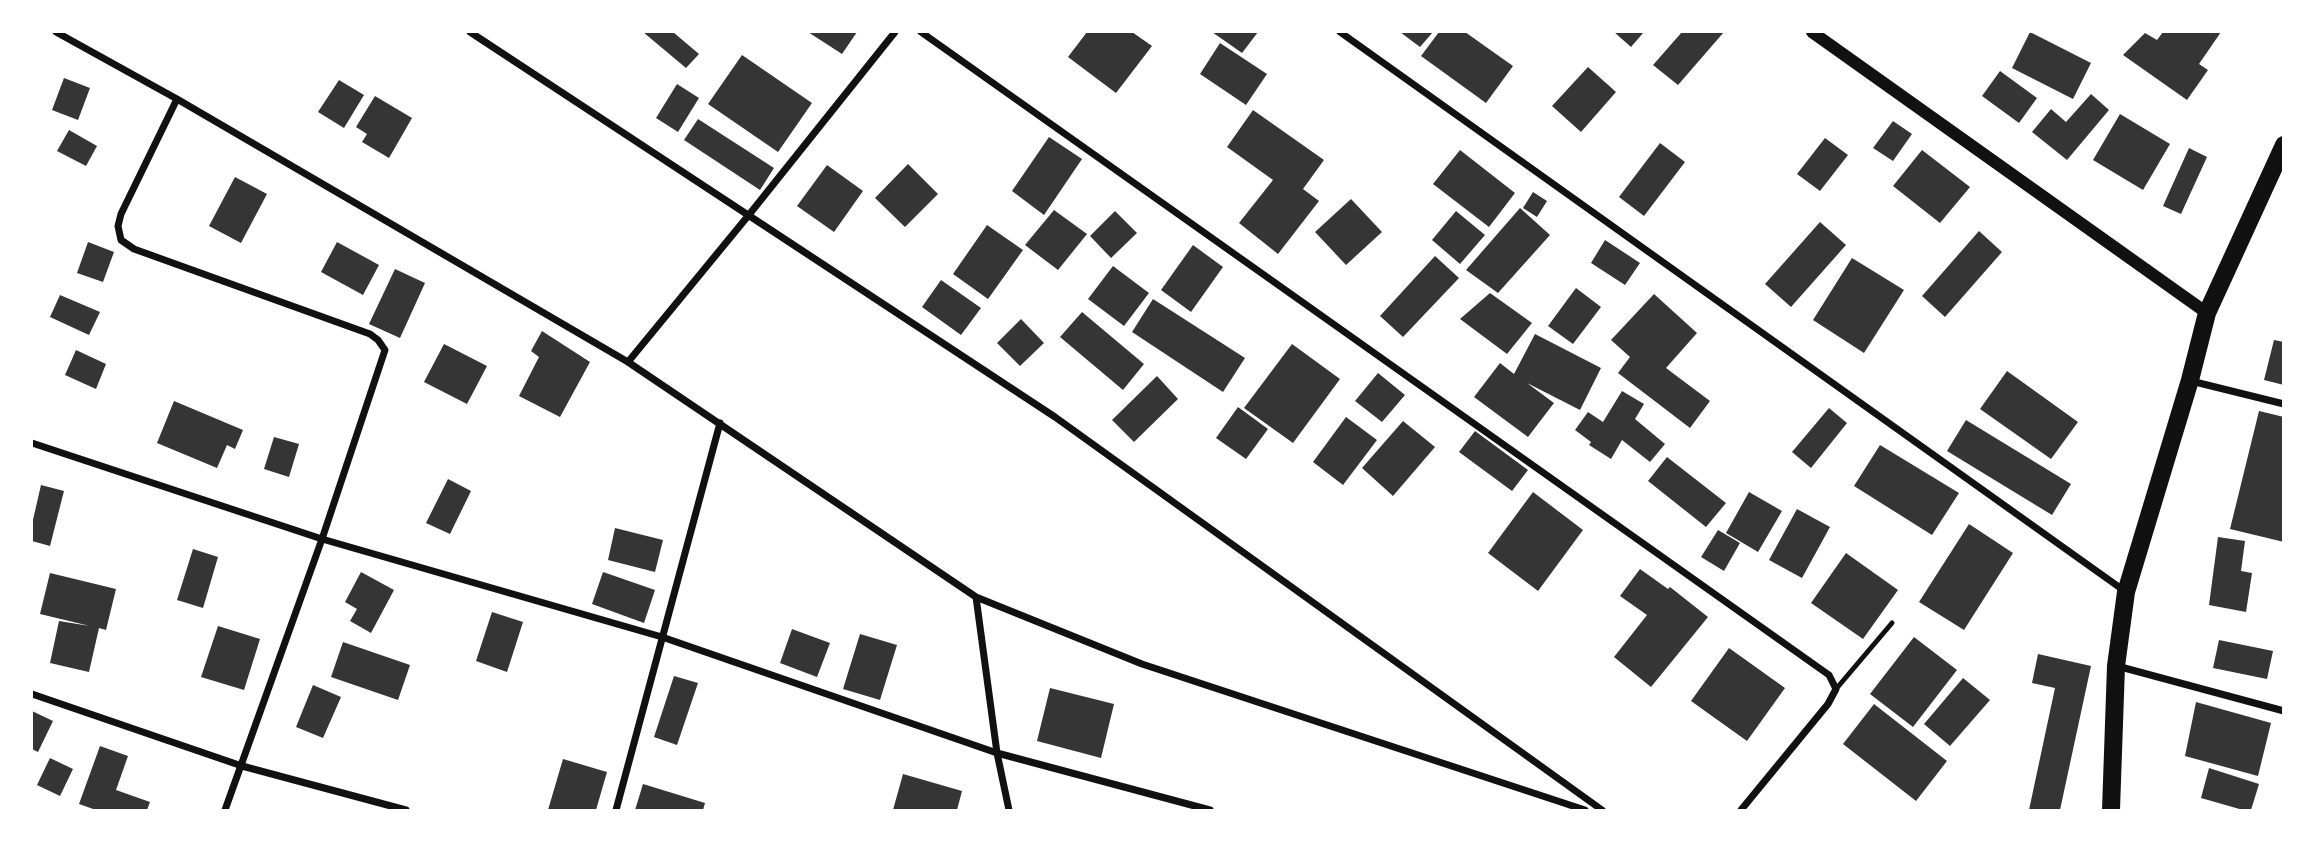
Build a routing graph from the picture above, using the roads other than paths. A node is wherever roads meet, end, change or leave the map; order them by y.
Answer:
1 (56, 32) edge
2 (470, 32) edge
3 (895, 32) edge
4 (920, 32) edge
5 (1340, 32) edge
6 (1812, 32) edge
7 (177, 99) junction
8 (2284, 145) edge
9 (748, 216) junction
10 (2207, 313) junction
11 (628, 362) junction
12 (2190, 380) junction
13 (2284, 404) edge
14 (720, 423) junction
15 (32, 443) edge
16 (322, 539) junction
17 (2126, 592) junction
18 (976, 597) junction
19 (1892, 623) dead end
20 (662, 637) junction
21 (2116, 666) junction
22 (1836, 689) junction
23 (32, 694) edge
24 (2284, 711) edge
25 (997, 753) junction
26 (242, 766) junction
27 (225, 810) edge
28 (406, 810) edge
29 (616, 810) edge
30 (1009, 810) edge
31 (1210, 810) edge
32 (1585, 810) edge
33 (1602, 810) edge
34 (1741, 810) edge
35 (2111, 810) edge

1 - 7 street
2 - 9 street
3 - 9 street
4 - 22 street
5 - 17 street
6 - 10 street
7 - 11 street
7 - 16 street
8 - 10 main road
9 - 11 street
9 - 33 street
10 - 12 main road
11 - 14 street
12 - 13 street
12 - 17 main road
14 - 18 street
14 - 20 street
15 - 16 street
16 - 20 street
16 - 26 street
17 - 21 main road
18 - 25 street
18 - 32 street
19 - 22 lane
20 - 25 street
20 - 29 street
21 - 24 street
21 - 35 main road
22 - 34 street
23 - 26 street
25 - 30 street
25 - 31 street
26 - 27 street
26 - 28 street

